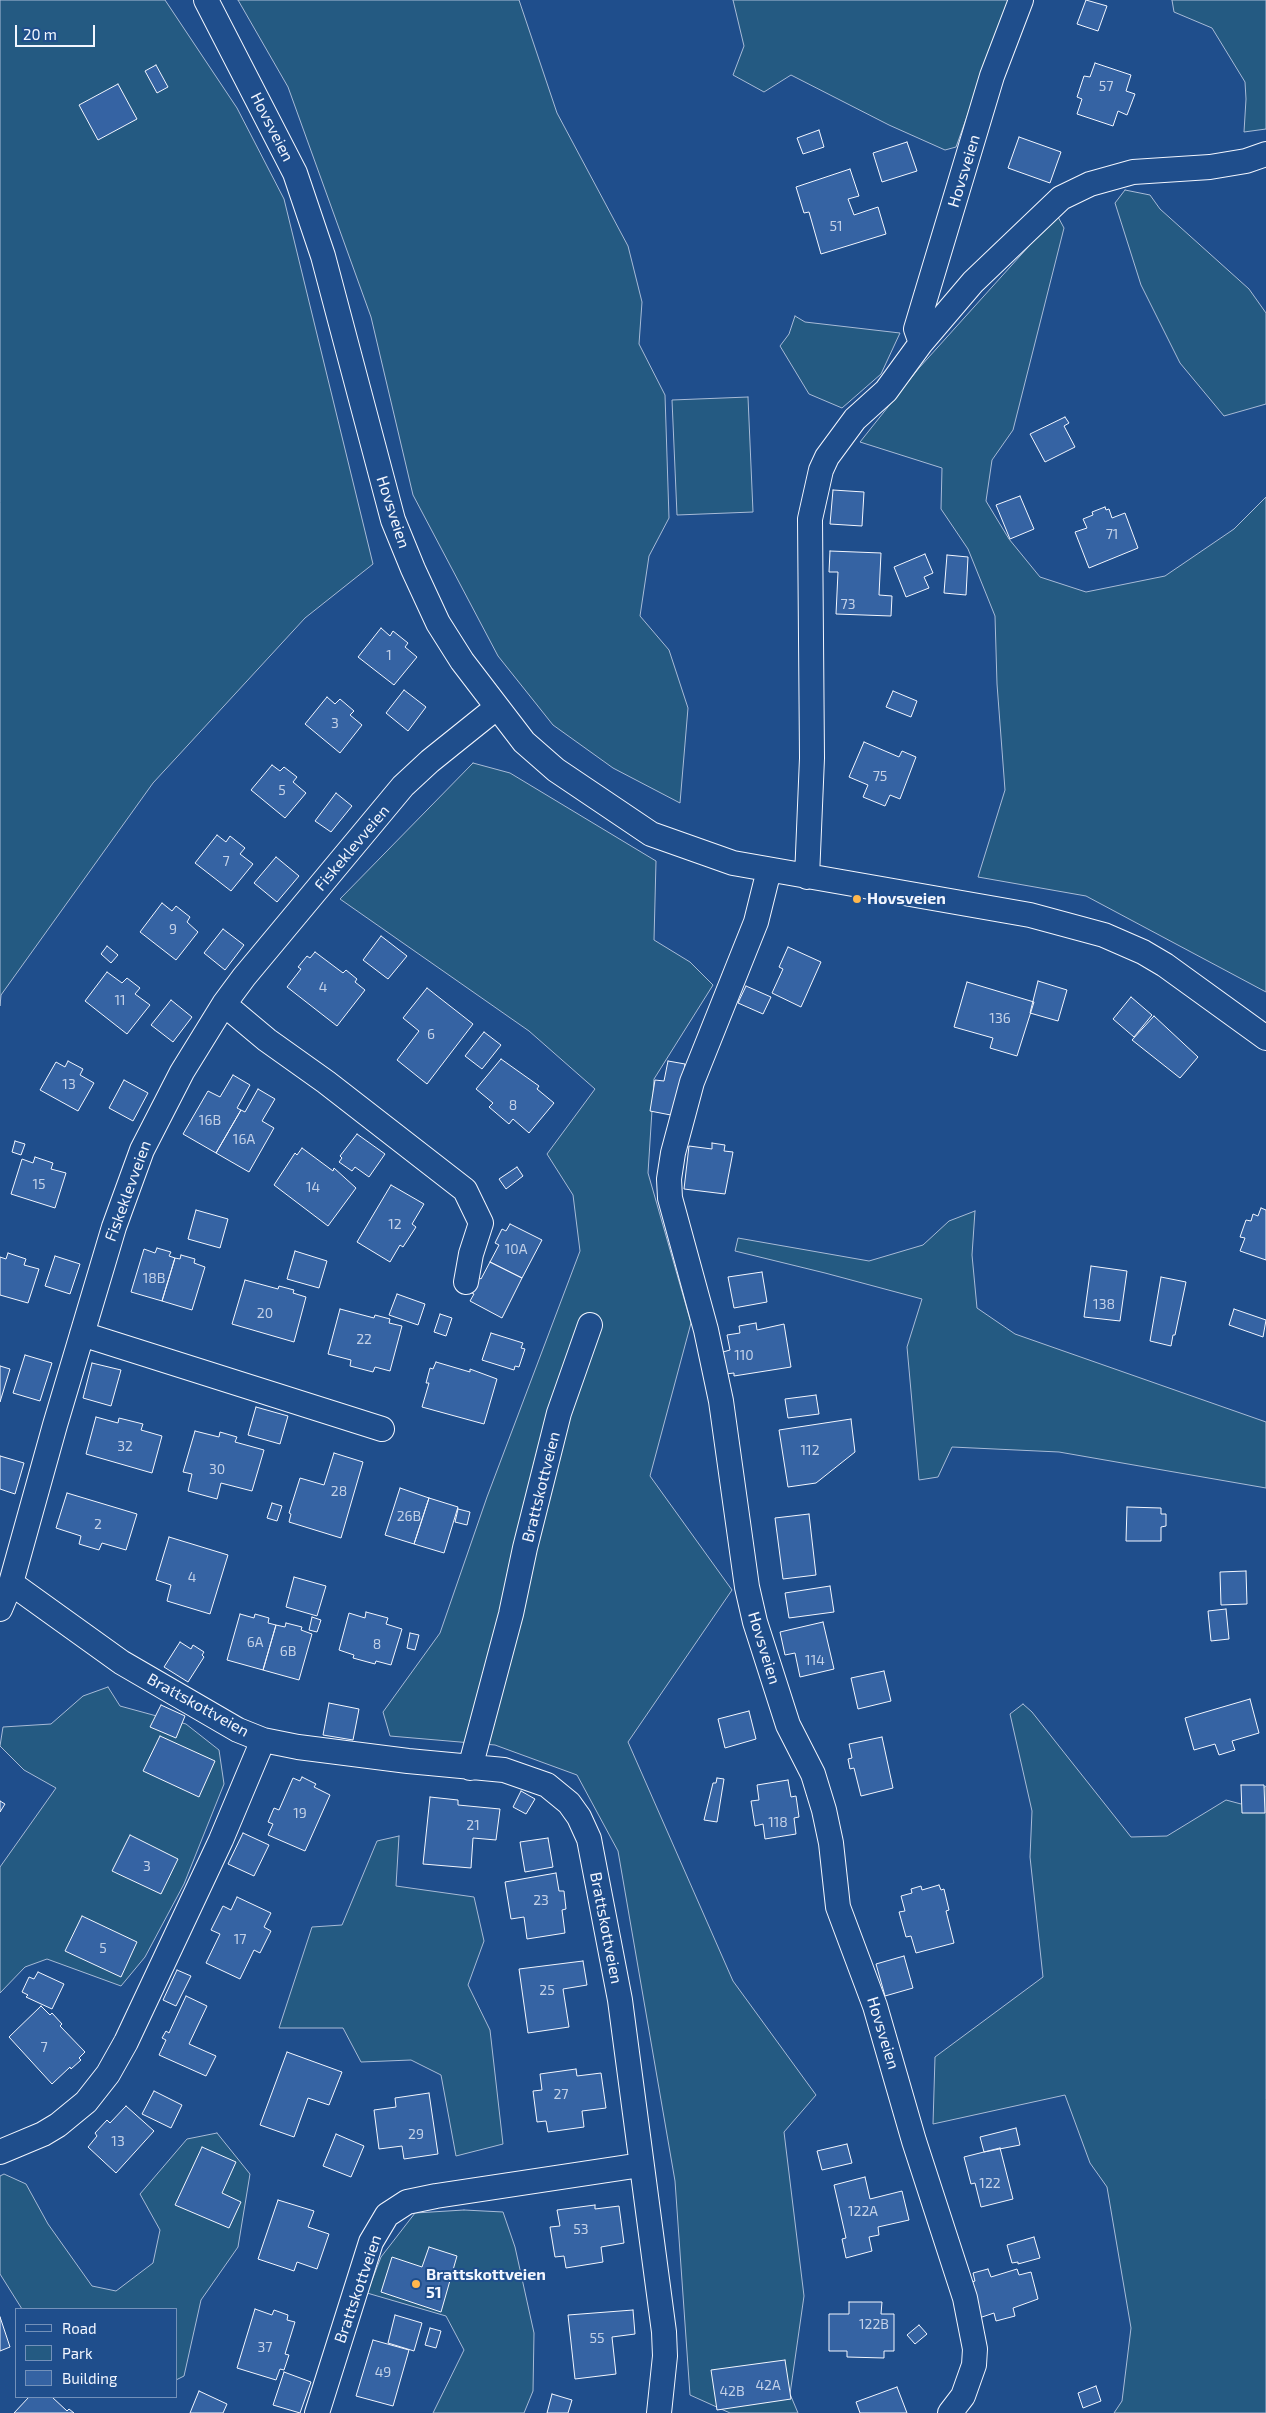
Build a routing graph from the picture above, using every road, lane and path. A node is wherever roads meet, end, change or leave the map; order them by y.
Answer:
1 (206, 0) edge
2 (1021, 0) edge
3 (1266, 154) edge
4 (933, 275) junction
5 (966, 290) junction
6 (921, 343) junction
7 (496, 708) junction
8 (769, 870) junction
9 (807, 877) junction
10 (224, 1004) junction
11 (1266, 1038) edge
12 (466, 1282) dead end
13 (590, 1326) dead end
14 (82, 1334) junction
15 (382, 1429) dead end
16 (11, 1583) junction
17 (0, 1609) edge
18 (262, 1740) junction
19 (470, 1768) junction
20 (0, 2152) edge
21 (641, 2165) junction
22 (318, 2413) edge
23 (659, 2413) edge
24 (950, 2413) edge

1 - 7 street, Hovsveien
2 - 4 street, Hovsveien
3 - 5 street
4 - 5 street
4 - 6 street, Hovsveien
5 - 6 street
6 - 9 street
7 - 8 street, Hovsveien
7 - 10 street, Fiskeklevveien
8 - 9 street, Hovsveien
8 - 24 street, Hovsveien
9 - 11 street, Hovsveien
10 - 12 street
10 - 14 street, Fiskeklevveien
13 - 19 street, Brattskottveien
14 - 15 street
14 - 16 street, Fiskeklevveien
16 - 17 street, Fiskeklevveien
16 - 18 street, Brattskottveien
18 - 19 street, Brattskottveien
18 - 20 street
19 - 21 street, Brattskottveien
21 - 22 street, Brattskottveien
21 - 23 street, Brattskottveien

